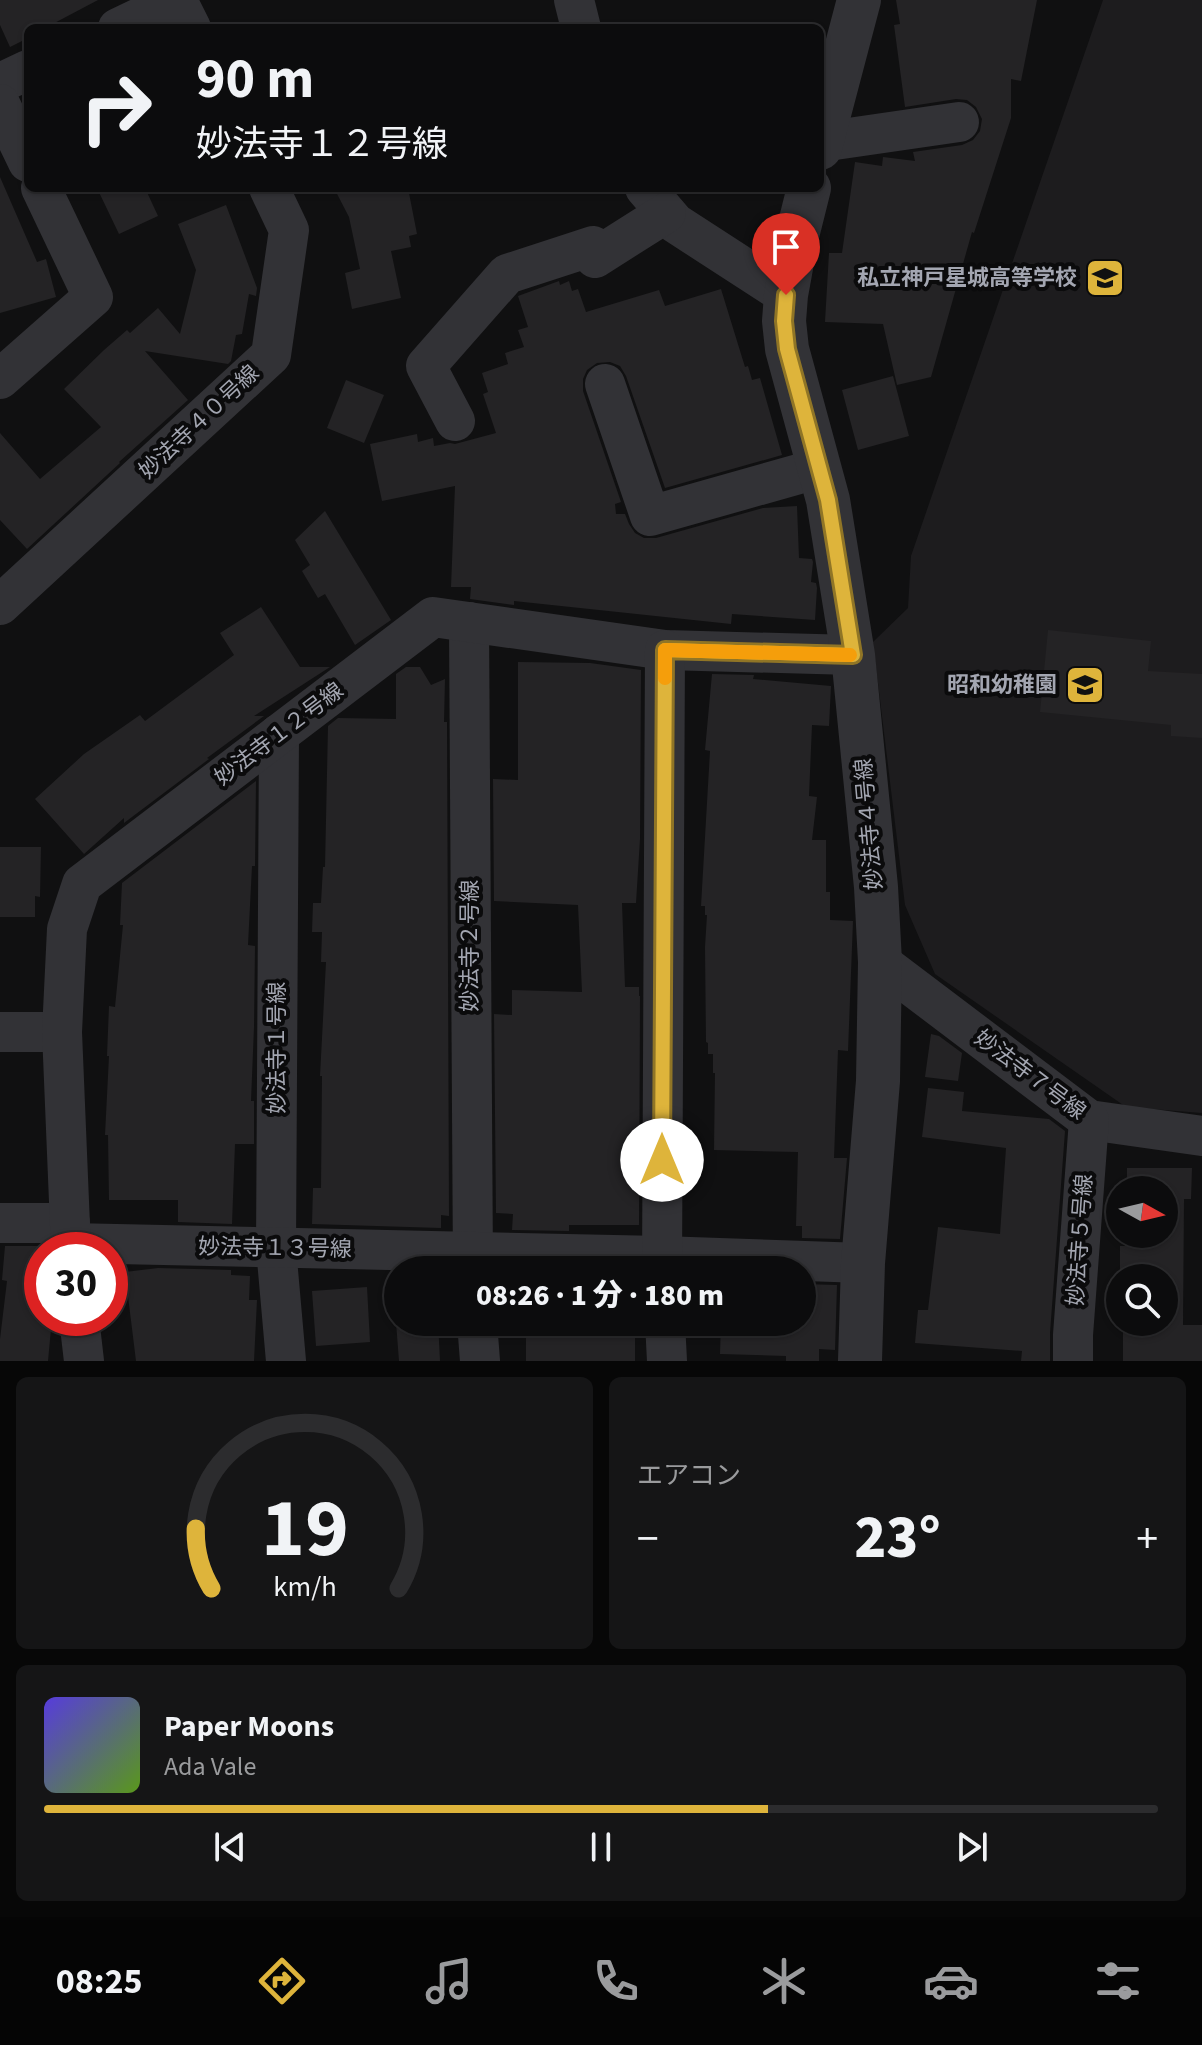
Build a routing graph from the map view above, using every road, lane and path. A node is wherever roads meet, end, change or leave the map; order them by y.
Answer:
1 (177, 0) edge
2 (574, 0) edge
3 (859, 0) edge
4 (126, 24) edge
5 (189, 24) edge
6 (580, 24) edge
7 (24, 72) edge
8 (0, 83) edge
9 (0, 104) edge
10 (959, 122) dead end
11 (824, 134) edge
12 (824, 144) edge
13 (24, 154) edge
14 (43, 192) edge
15 (271, 192) edge
16 (808, 192) edge
17 (656, 200) edge
18 (786, 295) junction
19 (0, 379) edge
20 (605, 384) dead end
21 (455, 421) dead end
22 (820, 468) junction
23 (0, 605) edge
24 (469, 622) junction
25 (665, 650) junction
26 (853, 655) junction
27 (279, 734) junction
28 (880, 962) junction
29 (0, 1032) edge
30 (62, 1032) junction
31 (1089, 1120) junction
32 (1202, 1136) edge
33 (0, 1223) edge
34 (40, 1232) edge
35 (71, 1232) edge
36 (128, 1242) edge
37 (276, 1248) junction
38 (397, 1256) edge
39 (472, 1256) edge
40 (661, 1256) edge
41 (816, 1263) edge
42 (863, 1263) junction
43 (81, 1336) edge
44 (478, 1336) edge
45 (666, 1336) edge
46 (84, 1361) edge
47 (286, 1361) edge
48 (480, 1361) edge
49 (667, 1361) edge
50 (860, 1361) edge
51 (1073, 1361) edge

1 - 4 street
1 - 5 street
2 - 6 street
3 - 11 street
7 - 8 street
9 - 13 street
10 - 12 street
14 - 19 street
15 - 23 street, 妙法寺４０号線
16 - 18 street, 妙法寺４号線
17 - 18 street
17 - 21 street
18 - 22 street, 妙法寺４号線
20 - 22 street
22 - 26 street, 妙法寺４号線
24 - 25 street, 妙法寺１２号線
24 - 27 street, 妙法寺１２号線
24 - 39 street, 妙法寺２号線
25 - 26 street, 妙法寺１２号線
25 - 40 street
26 - 28 street, 妙法寺４号線
27 - 30 street, 妙法寺１２号線
27 - 37 street, 妙法寺１号線
28 - 31 street, 妙法寺７号線
28 - 42 street, 妙法寺４号線
29 - 30 street
30 - 35 street, 妙法寺１２号線
31 - 32 street, 妙法寺７号線
31 - 51 street, 妙法寺５号線
33 - 34 street, 妙法寺１３号線
36 - 37 street, 妙法寺１３号線
37 - 38 street, 妙法寺１３号線
37 - 47 street, 妙法寺１号線
41 - 42 street, 妙法寺１３号線
42 - 50 street, 妙法寺４号線
43 - 46 street
44 - 48 street
45 - 49 street

